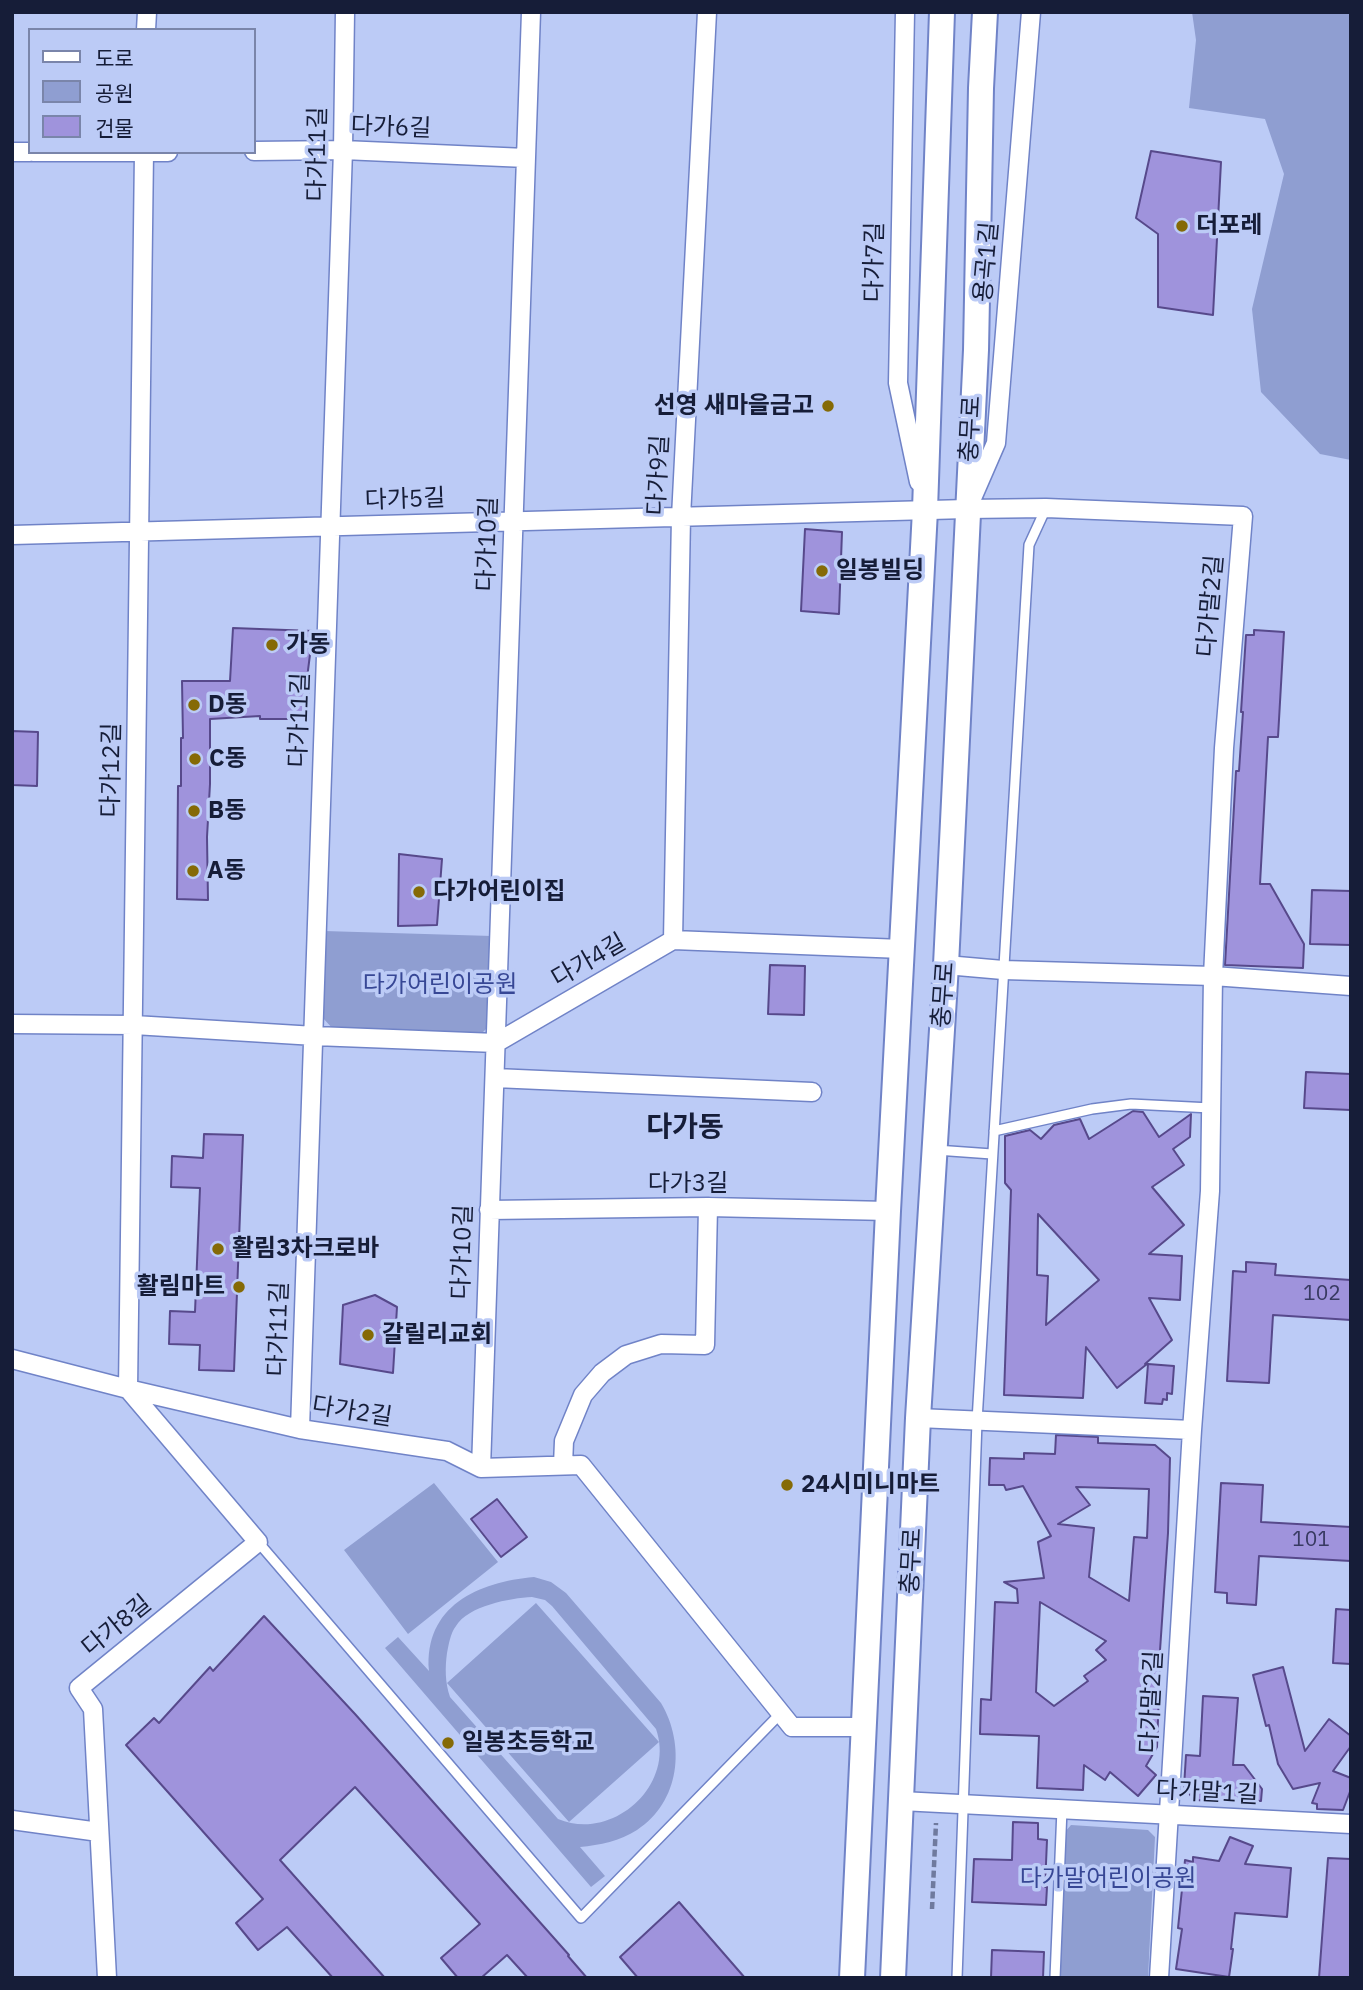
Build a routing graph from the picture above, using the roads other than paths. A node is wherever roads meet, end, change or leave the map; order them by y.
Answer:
1 (345, 12) edge
2 (531, 12) edge
3 (707, 12) edge
4 (905, 12) edge
5 (942, 12) edge
6 (985, 12) edge
7 (1031, 12) edge
8 (343, 150) junction
9 (256, 151) edge
10 (144, 154) edge
11 (526, 158) junction
12 (1046, 508) junction
13 (967, 509) junction
14 (925, 510) junction
15 (681, 517) junction
16 (513, 521) junction
17 (330, 526) junction
18 (139, 532) junction
19 (12, 535) edge
20 (673, 940) junction
21 (902, 949) junction
22 (946, 965) junction
23 (1003, 970) junction
24 (1213, 975) junction
25 (1351, 986) edge
26 (12, 1024) edge
27 (134, 1025) junction
28 (315, 1036) junction
29 (496, 1043) junction
30 (495, 1078) junction
31 (812, 1092) dead end
32 (1211, 1108) junction
33 (994, 1131) junction
34 (934, 1150) junction
35 (992, 1154) junction
36 (708, 1207) junction
37 (489, 1210) junction
38 (888, 1211) junction
39 (12, 1359) edge
40 (128, 1389) junction
41 (918, 1418) junction
42 (977, 1421) junction
43 (300, 1429) junction
44 (1192, 1430) junction
45 (563, 1465) junction
46 (481, 1468) junction
47 (258, 1542) junction
48 (781, 1713) junction
49 (865, 1727) junction
50 (901, 1801) junction
51 (963, 1804) junction
52 (1062, 1809) junction
53 (1170, 1816) junction
54 (12, 1820) edge
55 (1351, 1824) edge
56 (99, 1832) junction
57 (107, 1978) edge
58 (852, 1978) edge
59 (893, 1978) edge
60 (957, 1978) edge
61 (1055, 1978) edge
62 (1159, 1978) edge

1 - 8 street, 다가11길
2 - 11 street, 다가10길
3 - 15 street, 다가9길
4 - 14 street, 다가7길
5 - 14 main road, 충무로
6 - 13 main road, 충무로
7 - 13 street, 용곡1길
8 - 9 street, 다가6길
8 - 11 street, 다가6길
8 - 17 street, 다가11길
10 - 18 street, 다가12길
11 - 16 street, 다가10길
12 - 13 street, 다가말2길
12 - 23 lane
12 - 24 street, 다가말2길
13 - 14 street, 다가5길
13 - 22 main road, 충무로
14 - 15 street, 다가5길
14 - 21 main road, 충무로
15 - 16 street, 다가5길
15 - 20 street, 다가9길
16 - 17 street, 다가5길
16 - 29 street, 다가10길
17 - 18 street, 다가5길
17 - 28 street, 다가11길
18 - 19 street, 다가5길
18 - 27 street, 다가12길
20 - 21 street
20 - 29 street, 다가4길
21 - 38 main road, 충무로
22 - 23 street
22 - 34 main road, 충무로
23 - 24 street
23 - 33 lane
24 - 25 street
24 - 32 street, 다가말2길
26 - 27 street
27 - 28 street
27 - 40 street, 다가12길
28 - 29 street
28 - 43 street, 다가11길
29 - 30 street, 다가10길
30 - 31 street
30 - 37 street, 다가10길
32 - 33 lane
32 - 44 street, 다가말2길
33 - 35 lane
34 - 35 lane
34 - 41 main road, 충무로
35 - 42 lane
36 - 37 street, 다가3길
36 - 38 street, 다가3길
36 - 45 street
37 - 46 street, 다가10길
38 - 49 main road, 충무로
39 - 40 street, 다가2길
40 - 43 street, 다가2길
40 - 47 street
41 - 42 street
41 - 50 main road, 충무로
42 - 44 street
42 - 51 lane
43 - 46 street, 다가2길
44 - 53 street, 다가말2길
45 - 46 street, 다가2길
45 - 48 street, 다가2길
47 - 48 lane
47 - 56 street, 다가8길
48 - 49 street, 다가2길
49 - 58 main road, 충무로
50 - 51 street, 다가말1길
50 - 59 main road, 충무로
51 - 52 street, 다가말1길
51 - 60 lane
52 - 53 street, 다가말1길
52 - 61 lane
53 - 55 street, 다가말1길
53 - 62 street, 다가말2길
54 - 56 street
56 - 57 street, 다가8길

